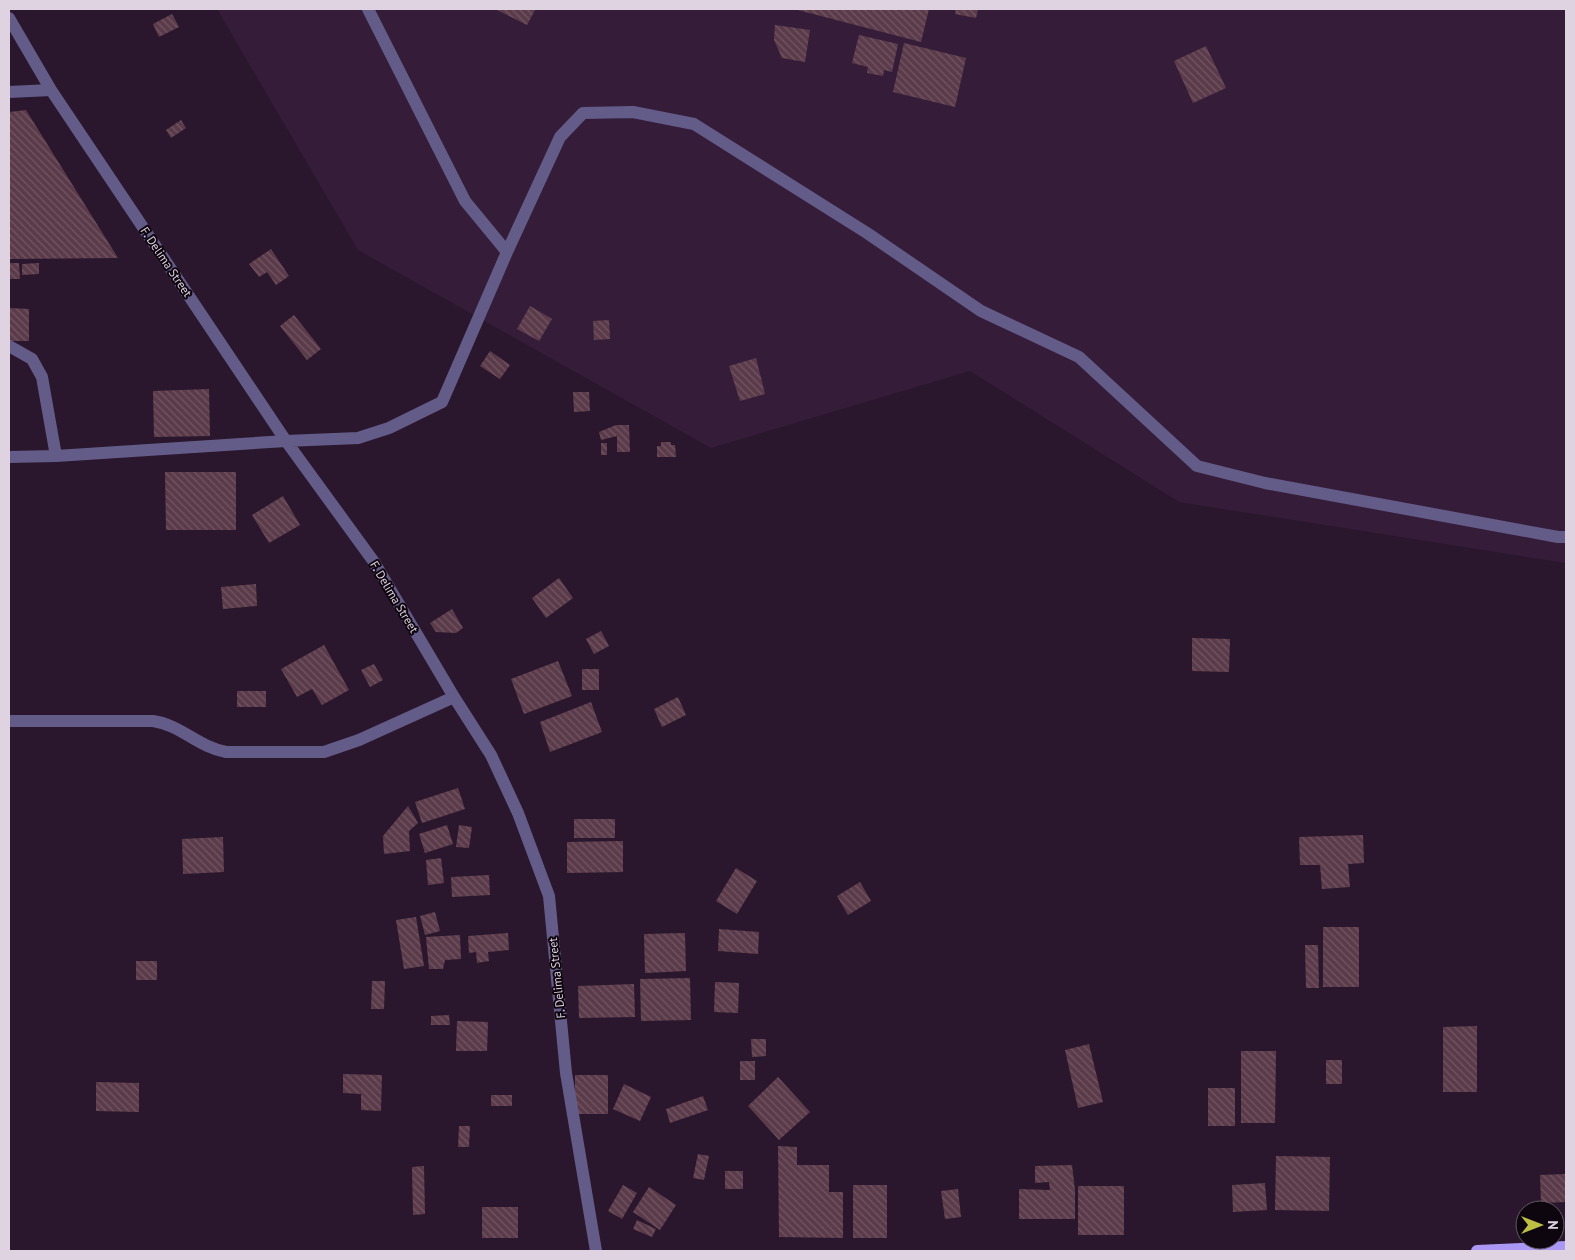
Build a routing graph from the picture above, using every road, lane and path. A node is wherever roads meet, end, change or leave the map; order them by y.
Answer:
1 (368, 9) edge
2 (9, 18) edge
3 (51, 90) junction
4 (9, 92) edge
5 (507, 252) junction
6 (9, 346) edge
7 (286, 441) junction
8 (56, 456) junction
9 (9, 458) edge
10 (1566, 537) edge
11 (454, 697) junction
12 (9, 721) edge
13 (1566, 1247) edge
14 (596, 1251) edge
15 (1477, 1251) edge

1 - 5 street
2 - 3 street, F. Delima Street
3 - 4 street
3 - 7 street, F. Delima Street
5 - 7 street
5 - 10 street
6 - 8 street
7 - 8 street
7 - 11 street, F. Delima Street
8 - 9 street
11 - 12 street
11 - 14 street, F. Delima Street
13 - 15 main road

